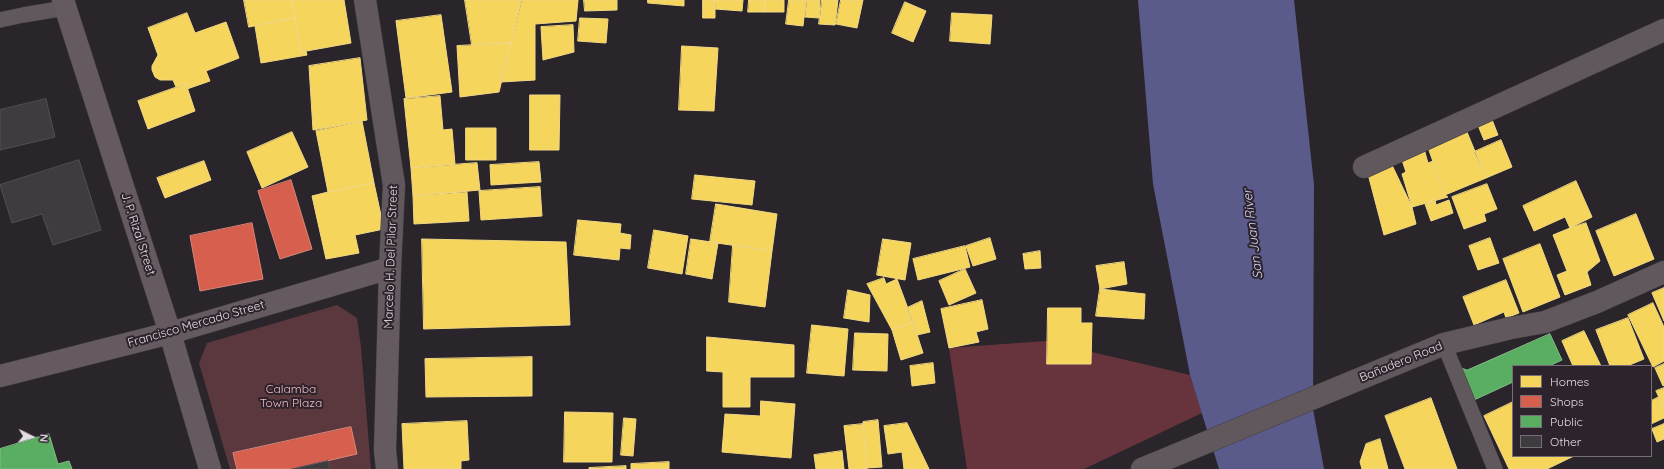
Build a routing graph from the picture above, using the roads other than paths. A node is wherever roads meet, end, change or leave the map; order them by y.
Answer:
1 (365, 0) edge
2 (64, 4) edge
3 (0, 20) edge
4 (1664, 30) edge
5 (1364, 166) dead end
6 (390, 268) junction
7 (1664, 272) edge
8 (170, 333) junction
9 (1444, 344) junction
10 (0, 376) edge
11 (210, 469) edge
12 (387, 469) edge
13 (1142, 469) edge
14 (1495, 469) edge

1 - 6 street, Marcelo H. Del Pilar Street
2 - 3 lane
2 - 8 main road, J. P. Rizal Street
4 - 5 street
6 - 8 main road, Francisco Mercado Street
6 - 12 main road, Marcelo H. Del Pilar Street
7 - 9 street, Bañadero Road
8 - 10 main road, Francisco Mercado Street
8 - 11 main road, J. P. Rizal Street
9 - 13 street, Bañadero Road
9 - 14 lane

